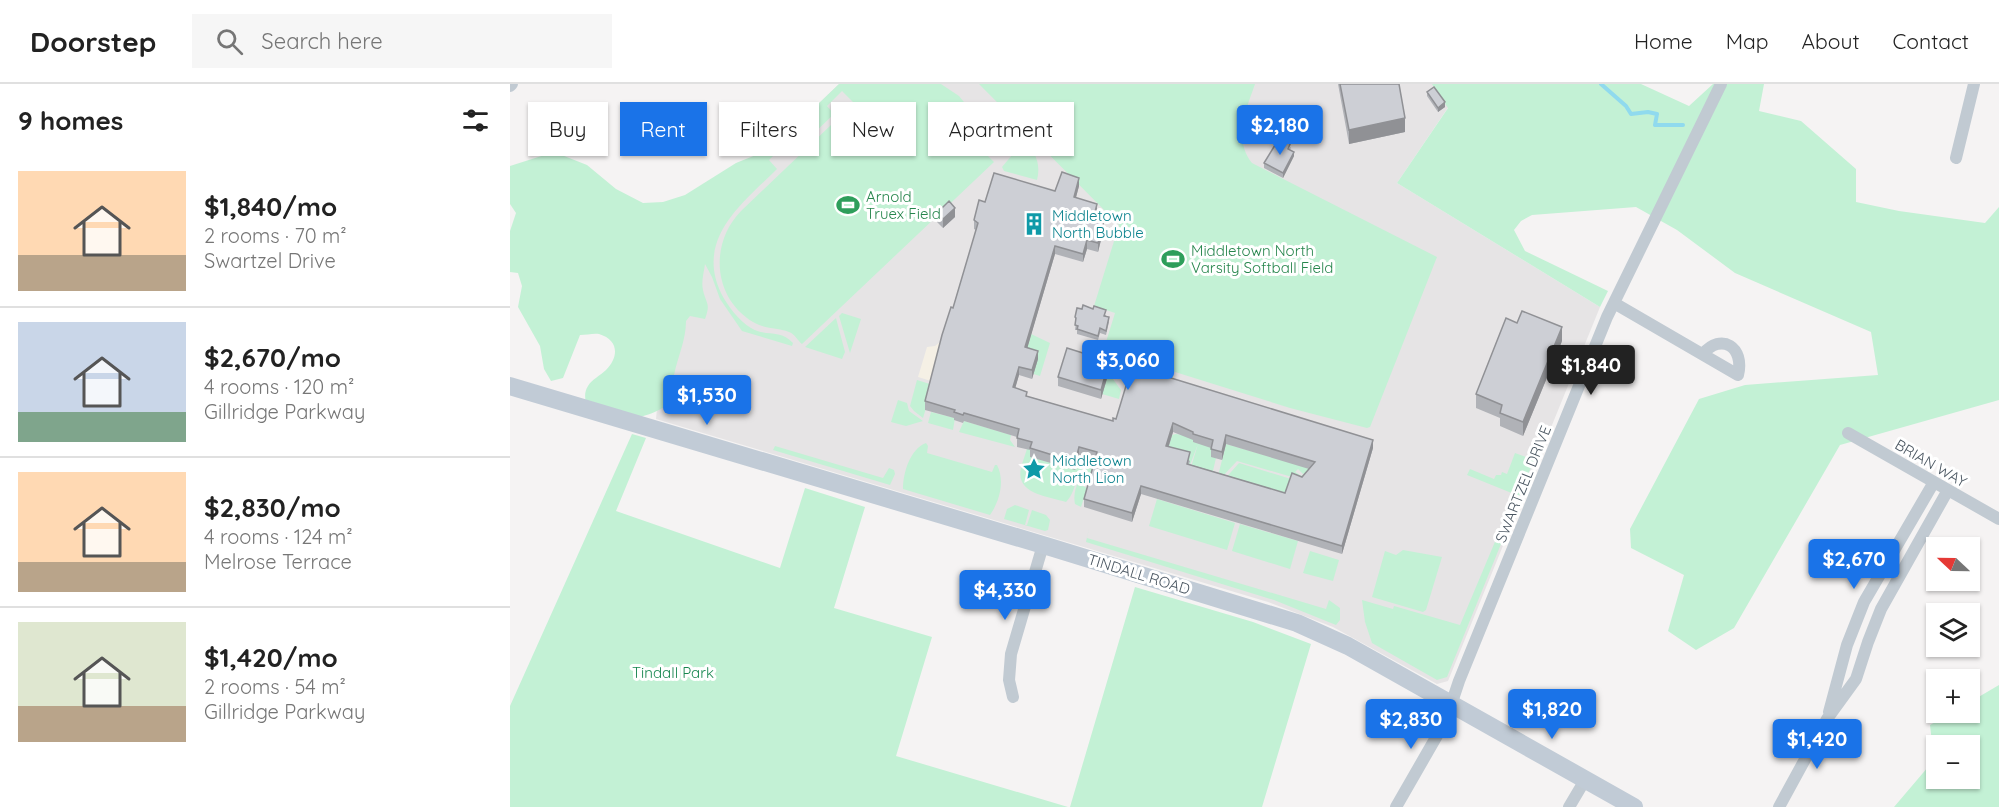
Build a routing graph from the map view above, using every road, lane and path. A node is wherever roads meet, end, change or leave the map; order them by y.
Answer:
1 (1721, 84) edge
2 (1974, 84) edge
3 (1956, 159) dead end
4 (1614, 303) junction
5 (1703, 354) dead end
6 (510, 386) edge
7 (1848, 433) dead end
8 (1934, 482) junction
9 (1948, 490) junction
10 (1999, 519) edge
11 (1043, 545) junction
12 (1887, 561) junction
13 (1902, 569) junction
14 (1855, 623) junction
15 (1872, 629) junction
16 (1013, 697) dead end
17 (1452, 704) junction
18 (1827, 719) junction
19 (1585, 780) junction
20 (1396, 807) edge
21 (1569, 807) edge
22 (1634, 807) edge
23 (1779, 807) edge

1 - 4 street, SWARTZEL DRIVE
2 - 3 street
4 - 5 street
4 - 17 street, SWARTZEL DRIVE
6 - 11 street, TINDALL ROAD
7 - 8 street, BRIAN WAY
8 - 9 street, BRIAN WAY
8 - 12 street
9 - 10 street, BRIAN WAY
9 - 13 street
11 - 16 street
11 - 17 street, TINDALL ROAD
12 - 13 street
12 - 14 street
13 - 15 street
14 - 15 street
14 - 18 street
15 - 18 street
17 - 19 street, TINDALL ROAD
17 - 20 street, SWARTZEL DRIVE
18 - 23 street
19 - 21 street
19 - 22 street, TINDALL ROAD

